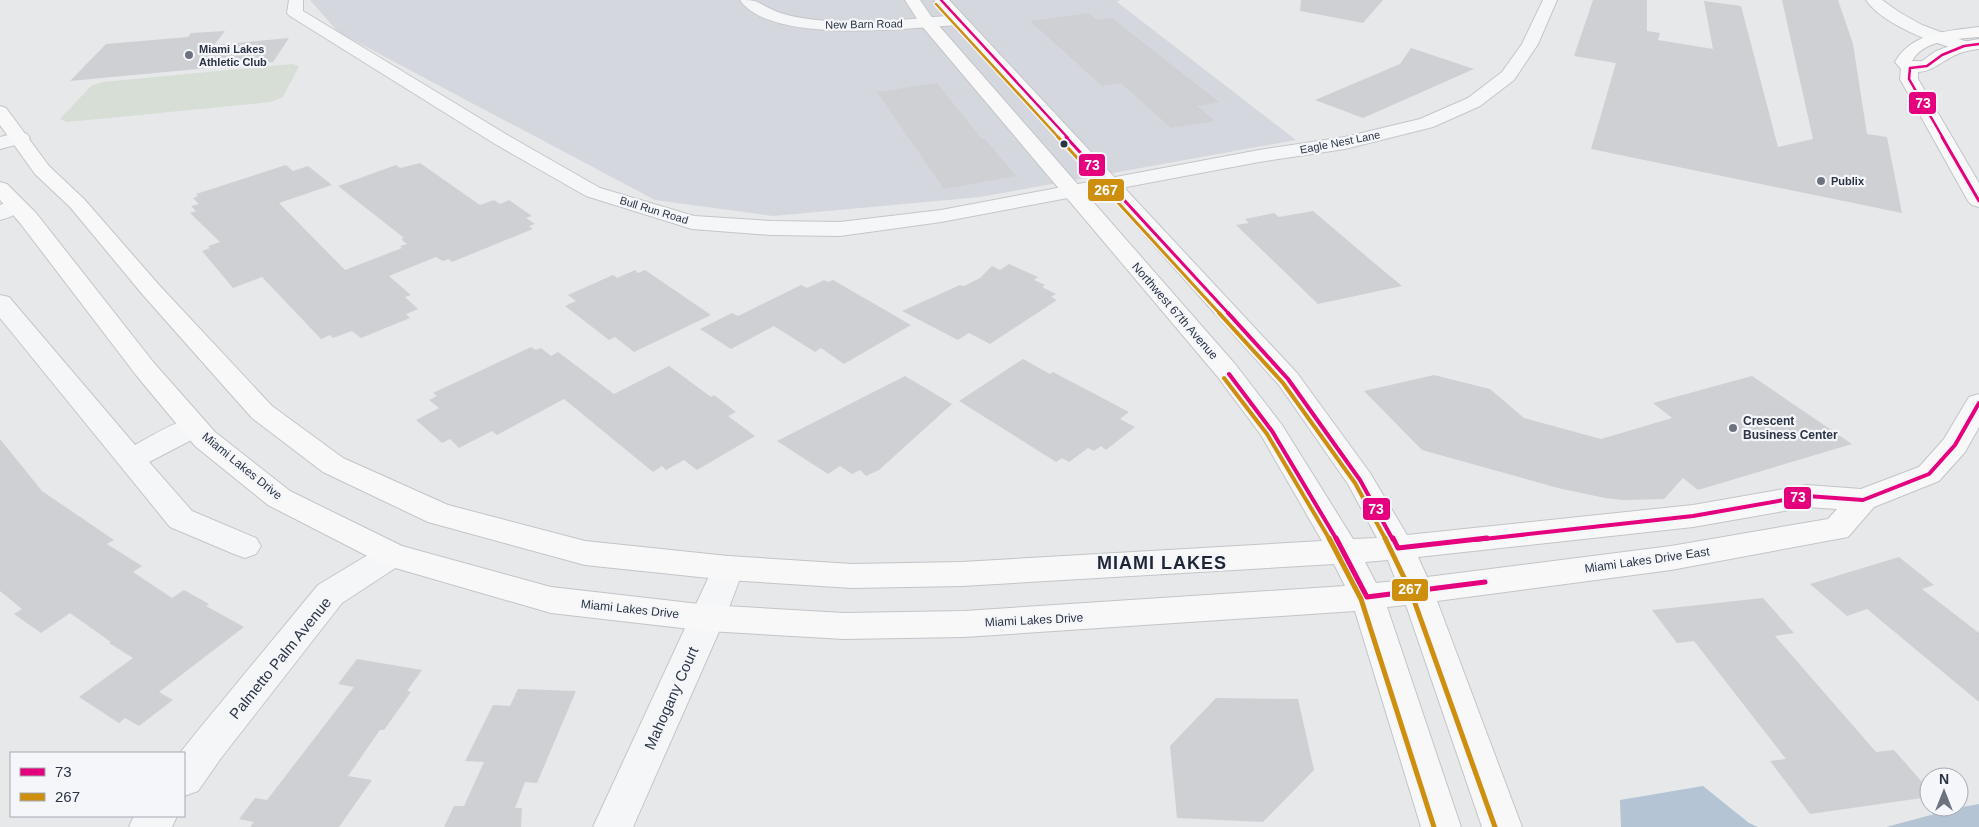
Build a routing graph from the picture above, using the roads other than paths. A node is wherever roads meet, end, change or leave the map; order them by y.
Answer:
1 (296, 0) edge
2 (747, 0) edge
3 (912, 0) edge
4 (941, 0) edge
5 (1550, 0) edge
6 (1873, 0) edge
7 (957, 20) junction
8 (927, 22) junction
9 (1979, 32) edge
10 (1940, 38) junction
11 (1972, 45) edge
12 (1910, 68) junction
13 (0, 112) edge
14 (10, 141) edge
15 (1109, 185) junction
16 (1073, 191) junction
17 (1979, 201) edge
18 (5, 202) edge
19 (0, 302) edge
20 (1979, 404) edge
21 (195, 427) junction
22 (131, 458) junction
23 (1863, 500) junction
24 (245, 546) dead end
25 (1398, 548) junction
26 (1345, 552) junction
27 (392, 554) junction
28 (728, 568) junction
29 (1417, 590) junction
30 (1367, 597) junction
31 (708, 618) junction
32 (185, 779) edge
33 (613, 827) edge
34 (1441, 827) edge
35 (1502, 827) edge

1 - 16 street, Bull Run Road
2 - 8 street, New Barn Road
3 - 8 main road, Northwest 67th Avenue
4 - 7 main road
5 - 15 street, Eagle Nest Lane
6 - 10 street
7 - 8 street, New Barn Road
7 - 15 main road
8 - 16 main road, Northwest 67th Avenue
9 - 10 main road
10 - 11 street
10 - 12 main road
11 - 12 main road
12 - 17 main road
13 - 14 main road
14 - 28 main road
15 - 16 street, Eagle Nest Lane
15 - 25 main road
16 - 26 main road, Northwest 67th Avenue
18 - 21 main road, Miami Lakes Drive
19 - 22 street
20 - 23 main road, Miami Lakes Drive East
21 - 22 street
21 - 27 main road, Miami Lakes Drive
22 - 24 street
23 - 25 main road, Miami Lakes Drive East
23 - 29 main road, Miami Lakes Drive East
25 - 26 main road
25 - 29 main road
26 - 28 main road
26 - 30 main road, Northwest 67th Avenue
27 - 31 main road, Miami Lakes Drive
27 - 32 street, Palmetto Palm Avenue
28 - 31 street, Mahogany Court
29 - 30 main road, Miami Lakes Drive
29 - 35 main road
30 - 31 main road, Miami Lakes Drive
30 - 34 main road, Northwest 67th Avenue
31 - 33 street, Mahogany Court

